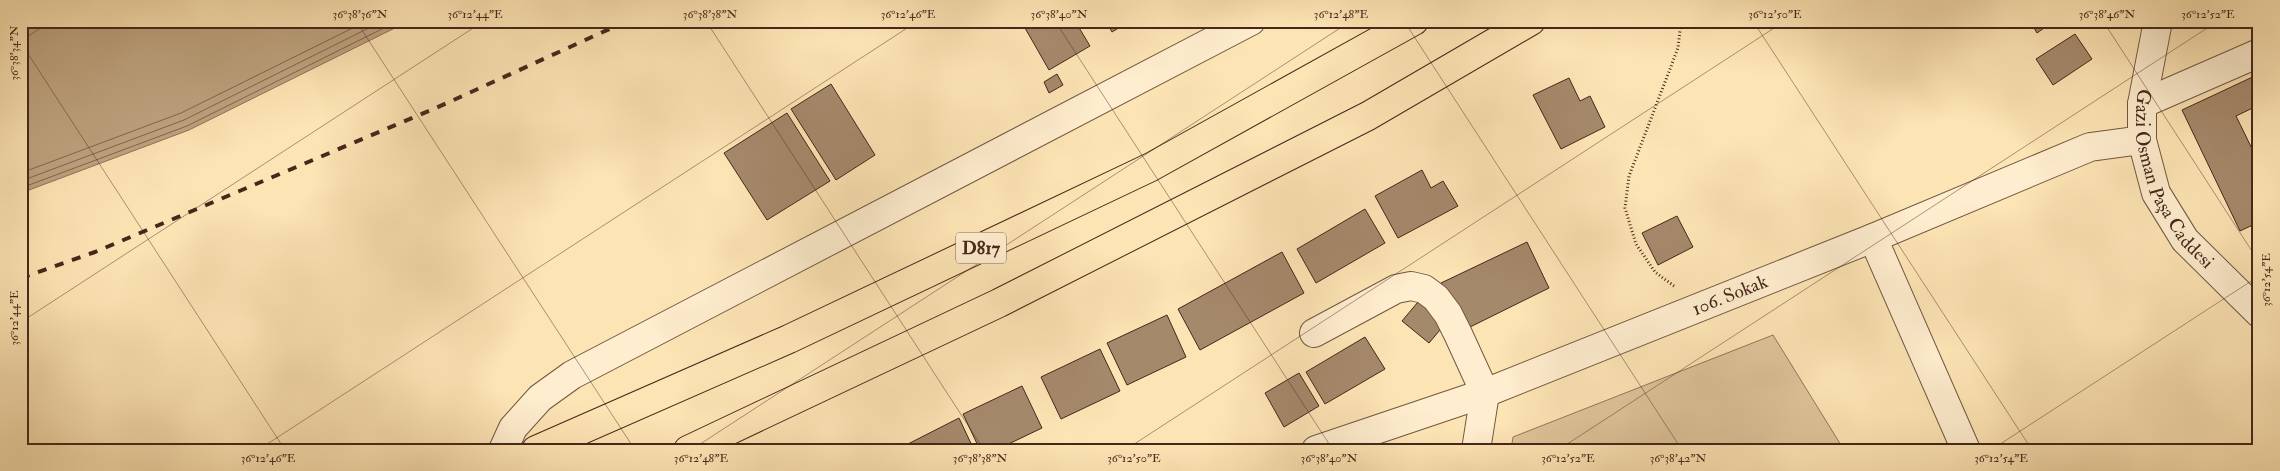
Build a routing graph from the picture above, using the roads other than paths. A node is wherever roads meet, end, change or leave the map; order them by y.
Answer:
1 (1251, 21) edge
2 (1414, 21) edge
3 (1531, 21) edge
4 (2158, 21) edge
5 (2259, 53) edge
6 (2142, 104) junction
7 (2142, 140) junction
8 (1873, 238) junction
9 (2259, 313) edge
10 (1314, 333) dead end
11 (1484, 393) junction
12 (504, 450) edge
13 (536, 450) edge
14 (688, 450) edge
15 (1316, 450) edge
16 (1476, 450) edge
17 (1966, 450) edge

1 - 12 street
2 - 13 highway, D817
3 - 14 highway
4 - 6 street, Gazi Osman Paşa Caddesi
5 - 6 street
6 - 7 street, Gazi Osman Paşa Caddesi
7 - 8 street, 106. Sokak
7 - 9 street, Gazi Osman Paşa Caddesi
8 - 11 street, 106. Sokak
8 - 17 street
10 - 11 street
11 - 15 street, 106. Sokak
11 - 16 street

